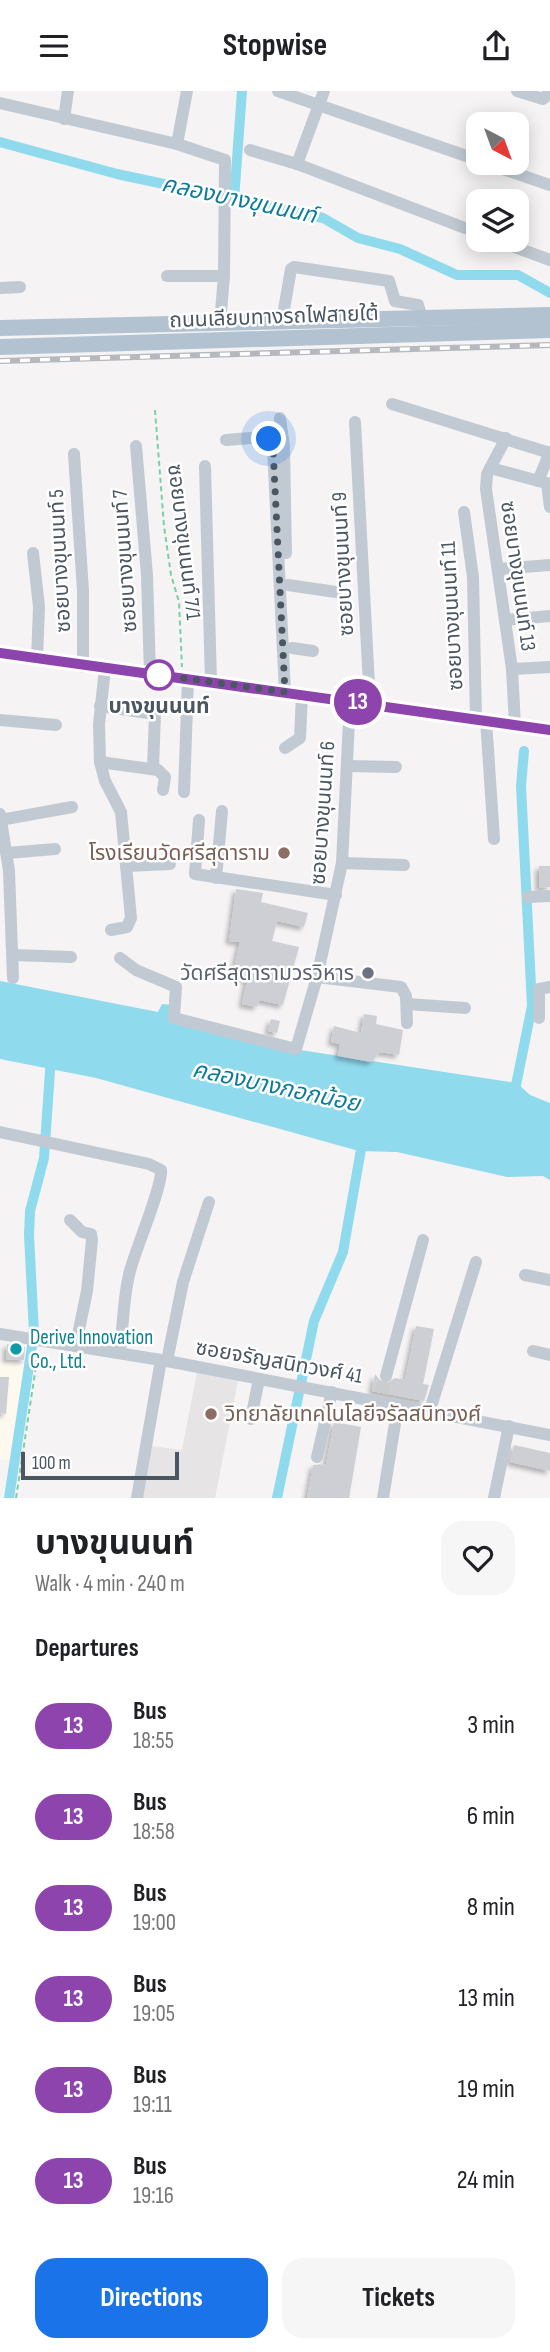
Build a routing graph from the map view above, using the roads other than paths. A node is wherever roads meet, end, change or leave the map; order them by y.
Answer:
1 (68, 91) edge
2 (187, 91) edge
3 (278, 91) edge
4 (324, 91) edge
5 (517, 91) edge
6 (550, 92) edge
7 (0, 103) edge
8 (319, 105) junction
9 (64, 118) junction
10 (177, 144) junction
11 (250, 150) dead end
12 (466, 156) edge
13 (297, 164) junction
14 (520, 175) edge
15 (550, 185) edge
16 (466, 228) edge
17 (529, 251) edge
18 (549, 257) edge
19 (167, 276) dead end
20 (225, 276) junction
21 (20, 287) dead end
22 (0, 288) edge
23 (550, 315) edge
24 (422, 318) junction
25 (282, 321) junction
26 (220, 323) junction
27 (0, 328) edge
28 (550, 330) edge
29 (0, 347) edge
30 (392, 404) dead end
31 (280, 418) dead end
32 (355, 422) dead end
33 (506, 438) junction
34 (226, 440) dead end
35 (136, 446) dead end
36 (550, 453) edge
37 (74, 454) dead end
38 (205, 466) dead end
39 (489, 468) junction
40 (545, 483) edge
41 (550, 507) edge
42 (464, 512) dead end
43 (33, 553) dead end
44 (550, 565) edge
45 (499, 569) junction
46 (288, 585) junction
47 (336, 592) dead end
48 (550, 616) edge
49 (505, 620) junction
50 (292, 648) junction
51 (313, 651) dead end
52 (0, 653) edge
53 (37, 659) junction
54 (83, 667) junction
55 (550, 667) edge
56 (105, 669) junction
57 (512, 669) junction
58 (150, 674) junction
59 (185, 679) junction
60 (211, 682) junction
61 (293, 693) junction
62 (350, 701) junction
63 (370, 704) junction
64 (100, 706) junction
65 (481, 719) junction
66 (0, 720) edge
67 (57, 725) dead end
68 (515, 725) junction
69 (550, 730) edge
70 (285, 748) dead end
71 (100, 762) junction
72 (347, 766) junction
73 (396, 767) dead end
74 (153, 768) junction
75 (163, 790) dead end
76 (184, 792) dead end
77 (72, 807) dead end
78 (222, 811) dead end
79 (0, 818) edge
80 (199, 820) dead end
81 (494, 839) dead end
82 (55, 849) dead end
83 (7, 853) junction
84 (342, 863) junction
85 (170, 864) dead end
86 (404, 865) dead end
87 (126, 866) junction
88 (216, 878) junction
89 (337, 895) junction
90 (550, 896) edge
91 (528, 897) dead end
92 (111, 930) dead end
93 (6, 932) edge
94 (13, 955) junction
95 (71, 957) dead end
96 (120, 958) dead end
97 (317, 977) junction
98 (13, 978) dead end
99 (550, 988) edge
100 (407, 1004) junction
101 (465, 1008) dead end
102 (540, 1018) dead end
103 (407, 1023) dead end
104 (0, 1132) edge
105 (209, 1202) dead end
106 (70, 1220) dead end
107 (423, 1240) dead end
108 (476, 1262) dead end
109 (525, 1275) dead end
110 (550, 1280) edge
111 (0, 1334) edge
112 (76, 1344) junction
113 (533, 1351) dead end
114 (120, 1352) junction
115 (550, 1355) edge
116 (164, 1360) junction
117 (386, 1376) tunnel mouth
118 (259, 1379) junction
119 (332, 1392) junction
120 (398, 1405) junction
121 (430, 1410) junction
122 (251, 1419) dead end
123 (509, 1426) junction
124 (550, 1435) edge
125 (317, 1457) dead end
126 (137, 1498) edge
127 (383, 1498) edge
128 (494, 1498) edge

1 - 9 street
2 - 10 street
3 - 8 street
4 - 8 street
5 - 6 street
7 - 9 street
8 - 12 street
8 - 13 street
9 - 10 street
10 - 20 street
11 - 13 street
13 - 16 street
14 - 15 street
17 - 18 street
19 - 20 street
20 - 26 street
21 - 22 street
23 - 24 main road, ถนนเลียบทางรถไฟสายใต้
24 - 25 main road, ถนนเลียบทางรถไฟสายใต้
24 - 25 street
25 - 26 main road, ถนนเลียบทางรถไฟสายใต้
26 - 27 main road, ถนนเลียบทางรถไฟสายใต้
28 - 29 main road, ถนนเลียบทางรถไฟสายใต้
30 - 33 street
31 - 46 street
32 - 63 street, ซอยบางขุนนนท์ 9
33 - 36 street
33 - 39 street, ซอยบางขุนนนท์ 13
34 - 61 street
35 - 58 street, ซอยบางขุนนนท์ 7
36 - 40 street
37 - 54 street, ซอยบางขุนนนท์ 5
38 - 60 street
39 - 40 street
39 - 45 street, ซอยบางขุนนนท์ 13
40 - 41 street
42 - 65 street, ซอยบางขุนนนท์ 11
43 - 53 street
44 - 45 street
45 - 49 street, ซอยบางขุนนนท์ 13
46 - 47 street
46 - 50 street
48 - 49 street
49 - 57 street, ซอยบางขุนนนท์ 13
50 - 51 street
50 - 61 street
52 - 53 street
53 - 54 street
54 - 56 street
55 - 57 street
56 - 58 street
56 - 64 street
57 - 68 street, ซอยบางขุนนนท์ 13
58 - 59 street
59 - 60 street
59 - 76 street
60 - 61 street
61 - 62 street
61 - 70 street
62 - 63 street
62 - 72 street, ซอยบางขุนนนท์ 6
63 - 65 street
64 - 71 street
64 - 74 street
65 - 68 street
65 - 81 street, ซอยบางขุนนนท์ 11
66 - 67 street
68 - 69 street
71 - 74 street
71 - 87 street
72 - 73 street
72 - 84 street, ซอยบางขุนนนท์ 6
74 - 75 street
77 - 79 street
78 - 88 street
79 - 83 street
80 - 88 street
82 - 83 street
83 - 93 street
84 - 86 street
84 - 89 street, ซอยบางขุนนนท์ 6
85 - 87 street
87 - 92 street
88 - 89 street
89 - 97 street, ซอยบางขุนนนท์ 6
90 - 91 street
93 - 94 street
94 - 95 street
94 - 98 street
96 - 97 street, ซอยบางขุนนนท์ 6
97 - 100 street
99 - 102 street
100 - 101 street
100 - 103 street
104 - 114 street
105 - 116 street
106 - 112 street
107 - 117 street
108 - 121 street
109 - 110 street
111 - 112 street, ซอยจรัญสนิทวงศ์ 41
112 - 114 street, ซอยจรัญสนิทวงศ์ 41
113 - 115 street
114 - 116 street, ซอยจรัญสนิทวงศ์ 41
116 - 118 street, ซอยจรัญสนิทวงศ์ 41
116 - 126 street
118 - 119 street, ซอยจรัญสนิทวงศ์ 41
118 - 122 street
119 - 120 street, ซอยจรัญสนิทวงศ์ 41
119 - 125 street
120 - 121 street, ซอยจรัญสนิทวงศ์ 41
120 - 127 street
121 - 123 street, ซอยจรัญสนิทวงศ์ 41
123 - 124 street, ซอยจรัญสนิทวงศ์ 41
123 - 128 street

